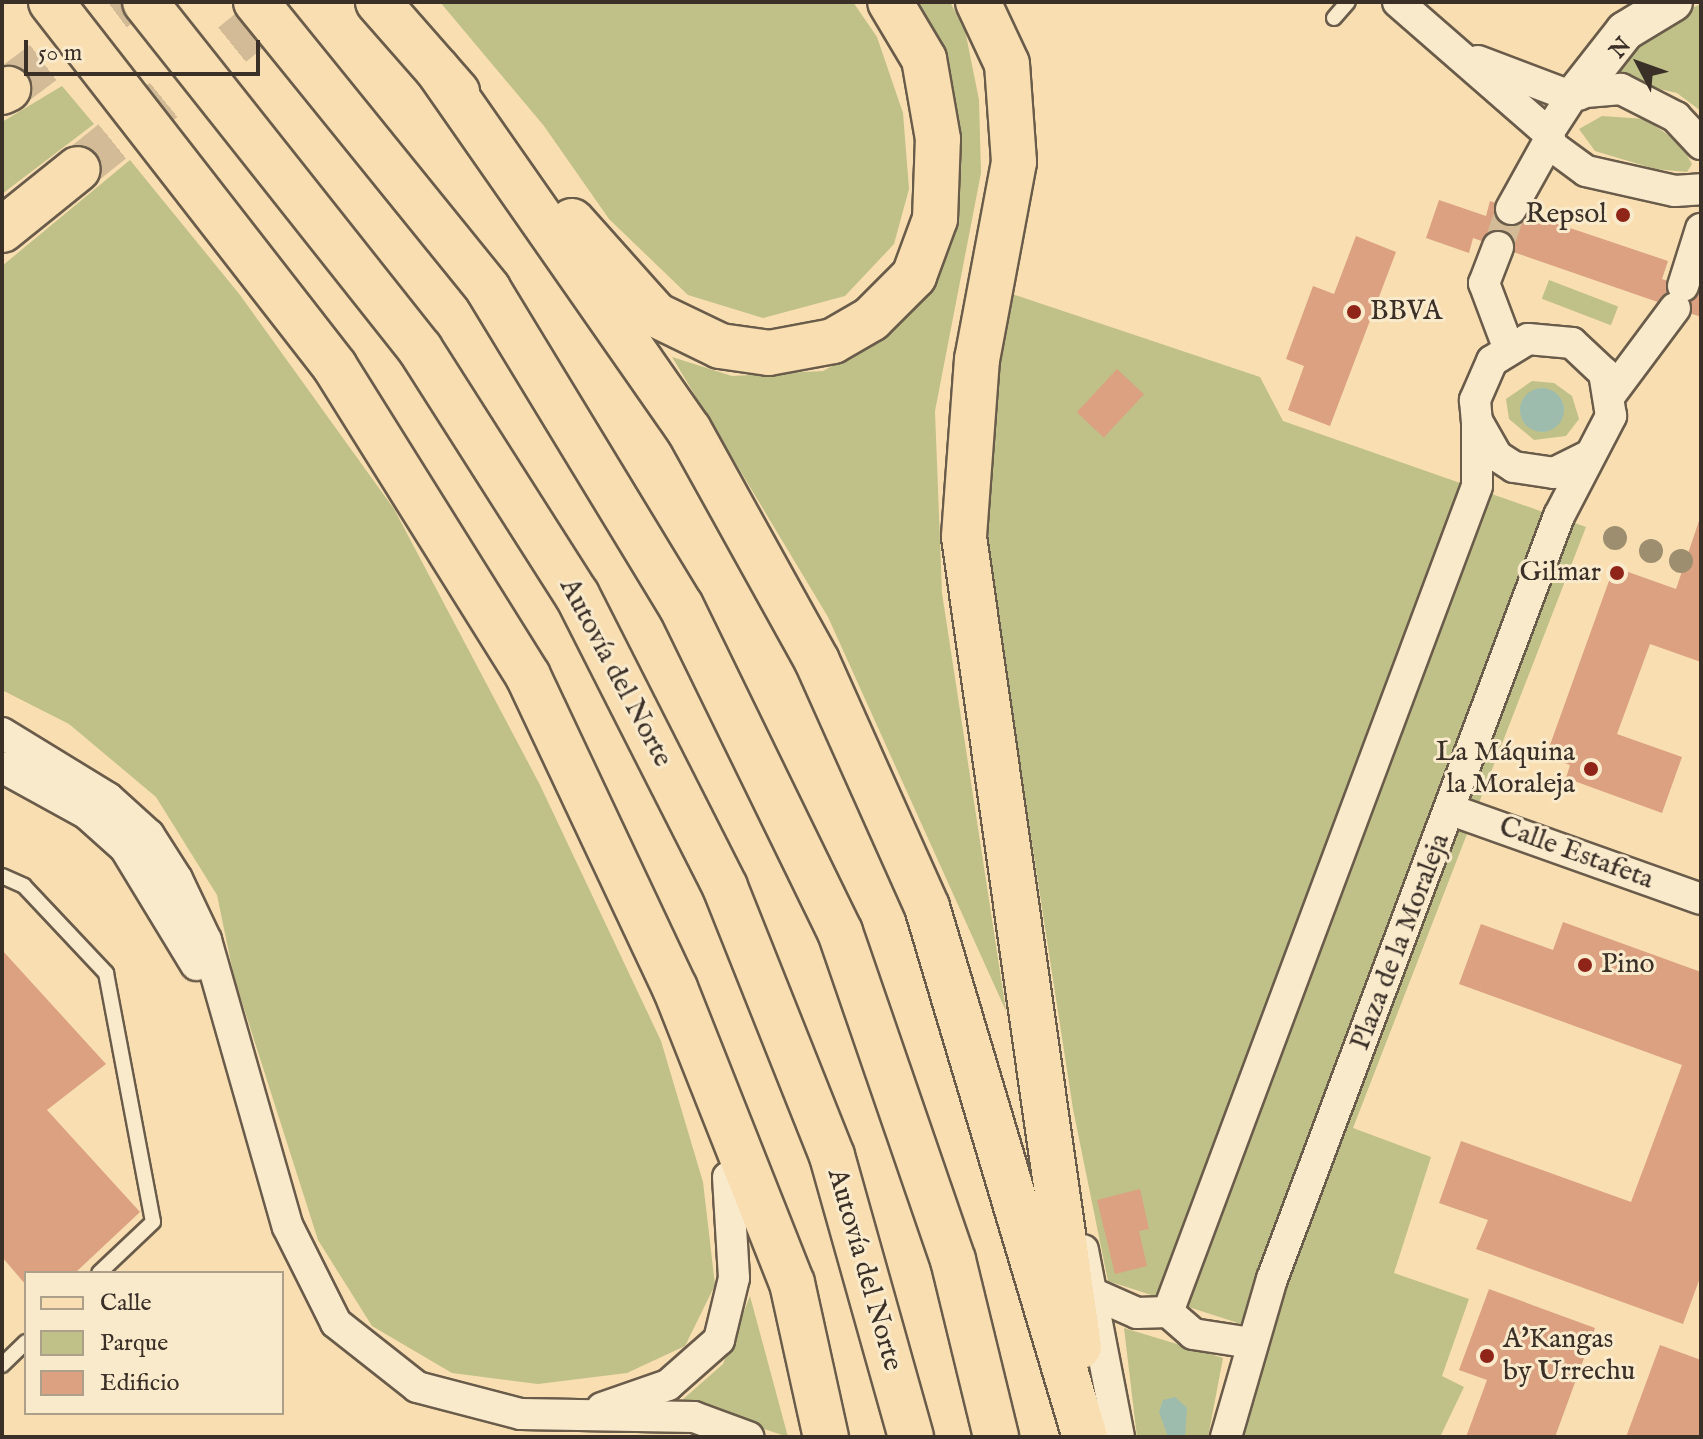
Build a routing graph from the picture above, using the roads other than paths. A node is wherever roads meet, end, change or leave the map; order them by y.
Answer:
1 (51, 2) edge
2 (145, 2) edge
3 (256, 2) edge
4 (378, 2) edge
5 (890, 2) edge
6 (978, 2) edge
7 (1348, 2) edge
8 (1398, 2) edge
9 (1673, 2) edge
10 (1334, 18) dead end
11 (1454, 51) junction
12 (437, 69) junction
13 (1574, 94) junction
14 (1549, 136) junction
15 (1701, 144) edge
16 (78, 169) tunnel mouth
17 (1701, 189) edge
18 (1511, 209) tunnel mouth
19 (1701, 229) edge
20 (2, 230) edge
21 (1498, 247) tunnel mouth
22 (1508, 347) junction
23 (1611, 394) junction
24 (1477, 421) junction
25 (1590, 455) junction
26 (2, 733) edge
27 (2, 767) edge
28 (1451, 810) junction
29 (2, 876) edge
30 (1701, 899) edge
31 (675, 988) junction
32 (220, 1009) junction
33 (1056, 1144) junction
34 (728, 1177) junction
35 (101, 1271) edge
36 (1094, 1294) junction
37 (1168, 1312) junction
38 (1251, 1343) junction
39 (24, 1344) edge
40 (2, 1365) edge
41 (585, 1414) junction
42 (748, 1437) edge
43 (804, 1437) edge
44 (826, 1437) edge
45 (911, 1437) edge
46 (996, 1437) edge
47 (1087, 1437) edge
48 (1119, 1437) edge
49 (1226, 1437) edge

1 - 31 main road
2 - 45 main road, Autovía del Norte
3 - 46 main road
4 - 12 main road
5 - 12 main road
6 - 33 main road
7 - 10 lane
8 - 11 street
9 - 13 street
11 - 13 street
11 - 14 street
12 - 47 main road
13 - 14 street
13 - 15 street
14 - 17 street
14 - 18 street
16 - 20 main road
19 - 23 street, Plaza de la Moraleja
21 - 22 street
22 - 23 street
22 - 24 street
23 - 25 street, Plaza de la Moraleja
24 - 25 street
24 - 37 street
25 - 28 street, Plaza de la Moraleja
26 - 32 street
27 - 32 street
28 - 30 street, Calle Estafeta
28 - 38 street, Plaza de la Moraleja
29 - 35 lane
31 - 34 main road
31 - 44 main road
32 - 41 street
33 - 36 street
33 - 47 main road
34 - 41 street
34 - 43 main road
36 - 37 street
36 - 48 street
37 - 38 street
38 - 49 street, Plaza de la Moraleja
39 - 40 lane
41 - 42 street

